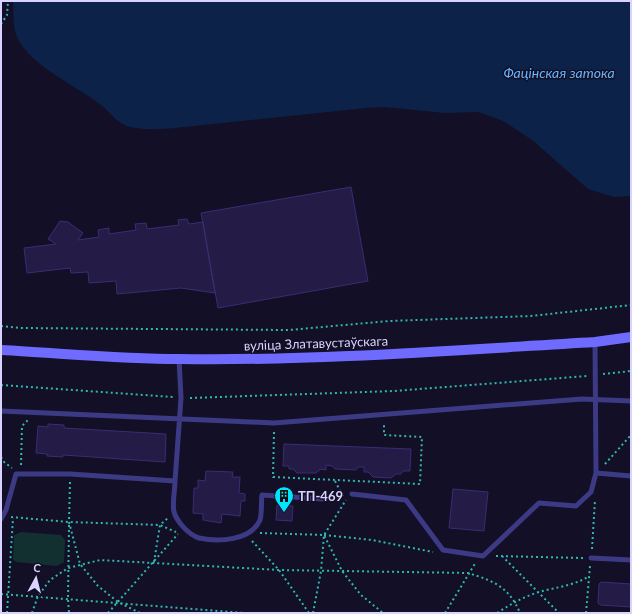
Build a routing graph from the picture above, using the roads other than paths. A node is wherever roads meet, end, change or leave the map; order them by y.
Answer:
1 (631, 337) edge
2 (595, 342) junction
3 (1, 350) edge
4 (178, 359) junction
5 (594, 400) junction
6 (631, 401) edge
7 (1, 411) edge
8 (180, 420) junction
9 (596, 473) junction
10 (631, 476) edge
11 (175, 481) junction
12 (352, 494) road end
13 (323, 499) dead end
14 (2, 518) edge
15 (591, 558) road end
16 (631, 560) edge

1 - 2 street, вуліца Златавустаўскага
2 - 4 street, вуліца Златавустаўскага
2 - 5 lane
3 - 4 street, вуліца Златавустаўскага
4 - 8 lane
5 - 6 lane
5 - 8 lane
5 - 9 lane
7 - 8 lane
8 - 11 lane
9 - 10 lane
9 - 12 lane
11 - 13 lane
11 - 14 lane
15 - 16 lane

